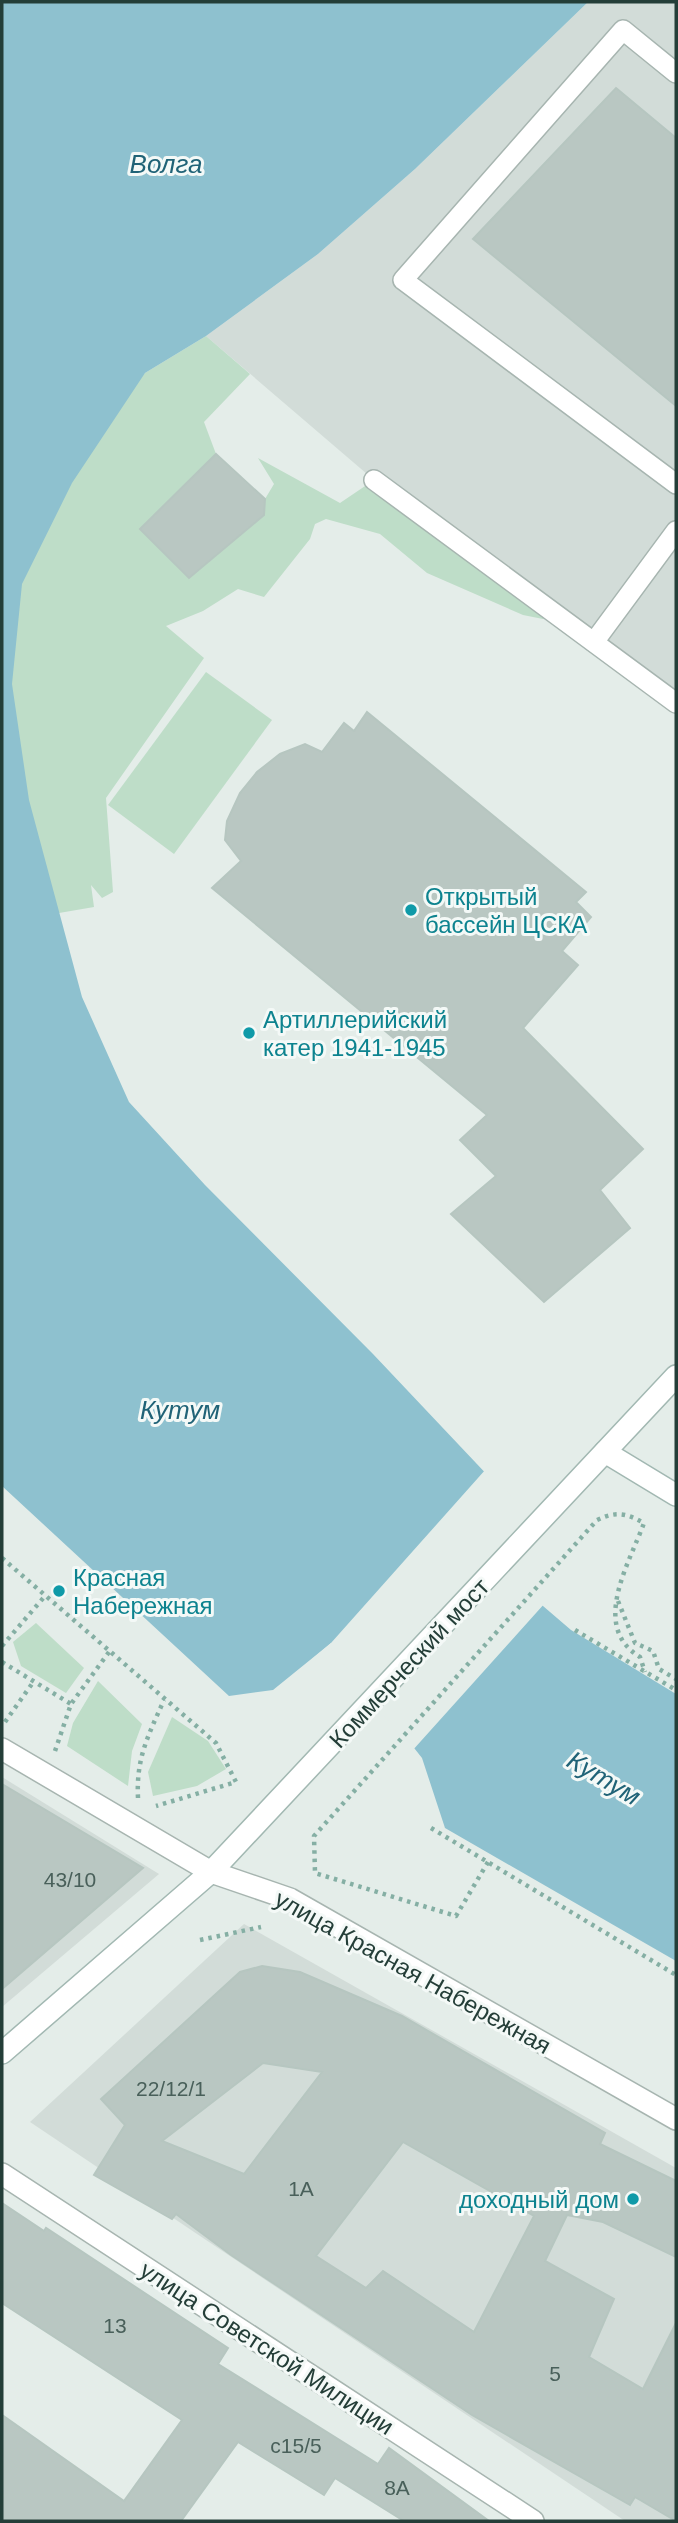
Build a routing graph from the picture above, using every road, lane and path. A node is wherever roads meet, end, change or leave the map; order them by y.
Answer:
1 (676, 73) edge
2 (374, 480) dead end
3 (676, 484) edge
4 (676, 531) edge
5 (594, 642) junction
6 (676, 703) edge
7 (676, 1376) edge
8 (605, 1452) junction
9 (676, 1495) edge
10 (2, 1558) edge
11 (45, 1596) junction
12 (616, 1598) junction
13 (575, 1630) dead end
14 (2, 1646) edge
15 (109, 1653) junction
16 (2, 1662) edge
17 (645, 1672) junction
18 (676, 1679) edge
19 (34, 1681) junction
20 (676, 1690) edge
21 (164, 1700) junction
22 (71, 1704) junction
23 (4, 1721) edge
24 (15, 1728) dead end
25 (45, 1745) dead end
26 (2, 1749) edge
27 (55, 1751) junction
28 (66, 1758) dead end
29 (126, 1792) dead end
30 (138, 1799) junction
31 (432, 1828) dead end
32 (488, 1862) junction
33 (211, 1872) junction
34 (261, 1927) dead end
35 (200, 1940) dead end
36 (676, 1975) edge
37 (2, 2053) edge
38 (676, 2119) edge
39 (2, 2174) edge
40 (533, 2521) edge

1 - 3 lane
2 - 5 lane
4 - 5 lane
5 - 6 lane
7 - 8 street, Коммерческий мост
8 - 9 street
8 - 33 street, Коммерческий мост
10 - 11 path
11 - 14 path
11 - 15 path
12 - 17 path
12 - 18 path
12 - 32 path
13 - 17 path
15 - 21 path
15 - 22 path
16 - 19 path
17 - 20 path
19 - 22 path
19 - 23 path
21 - 30 path
21 - 30 path
22 - 27 path
23 - 24 path
25 - 27 path
26 - 33 street, улица Красная Набережная
27 - 28 path
29 - 30 path
31 - 32 path
32 - 36 path
33 - 37 street, Коммерческий мост
33 - 38 street, улица Красная Набережная
34 - 35 path
39 - 40 street, улица Советской Милиции

